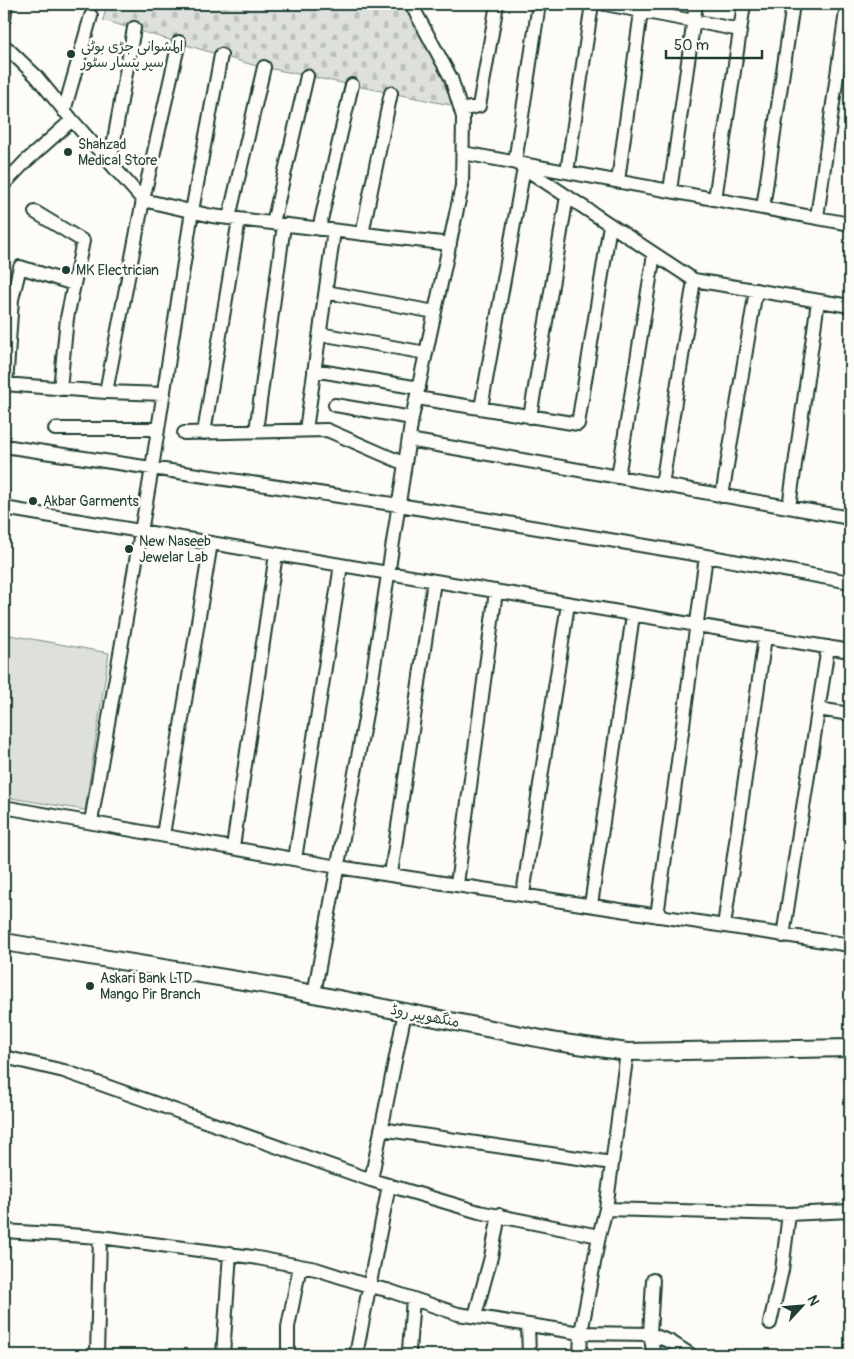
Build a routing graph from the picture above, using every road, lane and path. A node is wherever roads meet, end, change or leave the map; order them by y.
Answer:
1 (6, 4) edge
2 (411, 4) edge
3 (497, 4) edge
4 (539, 4) edge
5 (592, 4) edge
6 (605, 4) edge
7 (696, 4) edge
8 (744, 4) edge
9 (793, 4) edge
10 (847, 4) edge
11 (641, 7) edge
12 (91, 16) dead end
13 (4, 19) edge
14 (694, 21) junction
15 (134, 28) dead end
16 (740, 30) junction
17 (179, 42) dead end
18 (4, 48) edge
19 (221, 55) dead end
20 (264, 67) dead end
21 (307, 76) dead end
22 (352, 85) dead end
23 (391, 92) dead end
24 (461, 110) junction
25 (68, 115) junction
26 (463, 153) junction
27 (110, 163) junction
28 (520, 165) junction
29 (567, 172) junction
30 (618, 181) junction
31 (4, 184) edge
32 (670, 191) junction
33 (567, 196) junction
34 (715, 199) junction
35 (143, 200) junction
36 (763, 208) junction
37 (192, 211) junction
38 (35, 212) dead end
39 (234, 218) junction
40 (817, 218) junction
41 (279, 224) junction
42 (850, 224) edge
43 (610, 225) junction
44 (319, 229) junction
45 (334, 231) junction
46 (362, 234) junction
47 (450, 244) junction
48 (654, 254) junction
49 (694, 280) junction
50 (74, 284) junction
51 (756, 290) junction
52 (326, 292) junction
53 (818, 301) junction
54 (850, 306) edge
55 (435, 312) junction
56 (320, 334) junction
57 (426, 353) junction
58 (314, 370) junction
59 (5, 385) edge
60 (60, 389) junction
61 (106, 392) junction
62 (418, 393) junction
63 (164, 394) junction
64 (335, 405) dead end
65 (481, 408) junction
66 (530, 417) junction
67 (412, 418) junction
68 (55, 429) dead end
69 (158, 429) junction
70 (306, 430) junction
71 (256, 431) junction
72 (184, 433) dead end
73 (204, 433) junction
74 (409, 440) junction
75 (4, 446) edge
76 (405, 464) junction
77 (152, 468) junction
78 (618, 477) junction
79 (662, 485) junction
80 (722, 496) junction
81 (399, 505) junction
82 (4, 508) edge
83 (789, 508) junction
84 (850, 518) edge
85 (141, 531) junction
86 (211, 543) junction
87 (276, 554) junction
88 (706, 556) junction
89 (341, 565) junction
90 (388, 574) junction
91 (434, 581) junction
92 (850, 582) edge
93 (496, 591) junction
94 (568, 604) junction
95 (633, 615) junction
96 (696, 625) junction
97 (765, 637) junction
98 (828, 647) junction
99 (850, 651) edge
100 (818, 709) junction
101 (850, 714) edge
102 (4, 807) edge
103 (92, 822) junction
104 (163, 835) junction
105 (233, 848) junction
106 (295, 859) junction
107 (338, 867) junction
108 (391, 874) junction
109 (457, 884) junction
110 (523, 894) junction
111 (591, 905) junction
112 (657, 916) junction
113 (724, 926) junction
114 (782, 936) junction
115 (4, 942) edge
116 (850, 942) edge
117 (314, 994) junction
118 (405, 1012) junction
119 (850, 1048) edge
120 (626, 1052) junction
121 (4, 1057) edge
122 (381, 1129) junction
123 (612, 1163) junction
124 (371, 1180) junction
125 (389, 1185) junction
126 (606, 1209) junction
127 (850, 1211) edge
128 (789, 1214) junction
129 (500, 1215) junction
130 (4, 1231) edge
131 (599, 1236) junction
132 (100, 1237) junction
133 (230, 1254) junction
134 (300, 1266) junction
135 (653, 1280) dead end
136 (369, 1286) junction
137 (413, 1299) junction
138 (475, 1316) junction
139 (770, 1323) dead end
140 (528, 1325) junction
141 (581, 1333) junction
142 (650, 1334) junction
143 (97, 1355) edge
144 (223, 1355) edge
145 (288, 1355) edge
146 (356, 1355) edge
147 (410, 1355) edge
148 (529, 1355) edge
149 (580, 1355) edge
150 (654, 1355) edge
151 (691, 1355) edge

1 - 13 street
2 - 24 street
3 - 24 street
4 - 28 street
5 - 29 street
6 - 11 street
7 - 14 street
8 - 16 street
9 - 36 street
10 - 40 street
11 - 14 street
11 - 30 street
12 - 25 street
14 - 16 street
14 - 32 street
15 - 27 street
16 - 34 street
17 - 35 street
18 - 25 street
19 - 37 street
20 - 39 street
21 - 41 street
22 - 44 street
23 - 46 street
24 - 26 street
25 - 27 street
25 - 31 street
26 - 28 street
26 - 47 street
27 - 35 street
28 - 29 street
28 - 33 street
28 - 65 street
29 - 30 street
30 - 32 street
32 - 34 street
33 - 43 street
33 - 66 street
34 - 36 street
35 - 37 street
35 - 61 street
36 - 40 street
37 - 39 street
37 - 63 street
38 - 50 street
39 - 41 street
39 - 73 street
40 - 42 street
41 - 44 street
41 - 71 street
43 - 48 street
43 - 66 street
44 - 45 street
45 - 46 street
45 - 52 street
46 - 47 street
47 - 55 street
48 - 49 street
48 - 78 street
49 - 51 street
49 - 79 street
50 - 59 street
50 - 60 street
51 - 53 street
51 - 80 street
52 - 55 street
52 - 56 street
53 - 54 street
53 - 83 street
55 - 57 street
56 - 57 street
56 - 58 street
57 - 62 street
58 - 62 street
58 - 70 street
59 - 60 street
60 - 61 street
61 - 63 street
62 - 65 street
62 - 67 street
63 - 69 street
64 - 67 street
65 - 66 street
67 - 74 street
68 - 69 street
69 - 77 street
70 - 71 street
70 - 76 street
71 - 73 street
72 - 73 street
74 - 76 street
74 - 78 street
75 - 77 street
76 - 81 street
77 - 81 street
77 - 85 street
78 - 79 street
79 - 80 street
80 - 83 street
81 - 88 street
81 - 90 street
82 - 85 street
83 - 84 street
85 - 86 street
85 - 103 street
86 - 87 street
86 - 104 street
87 - 89 street
87 - 105 street
88 - 92 street
88 - 96 street
89 - 90 street
89 - 106 street
90 - 91 street
90 - 107 street
91 - 93 street
91 - 108 street
93 - 94 street
93 - 109 street
94 - 95 street
94 - 110 street
95 - 96 street
95 - 111 street
96 - 97 street
96 - 112 street
97 - 98 street
97 - 113 street
98 - 99 street
98 - 100 street
100 - 101 street
100 - 114 street
102 - 103 street
103 - 104 street
104 - 105 street
105 - 106 street
106 - 107 street
107 - 108 street
107 - 117 street
108 - 109 street
109 - 110 street
110 - 111 street
111 - 112 street
112 - 113 street
113 - 114 street
114 - 116 street
115 - 117 main road, منگھوپیر روڈ
117 - 118 main road, منگھوپیر روڈ
118 - 120 main road, منگھوپیر روڈ
118 - 122 street
119 - 120 main road, منگھوپیر روڈ
120 - 123 street
121 - 124 street
122 - 123 street
122 - 124 street
123 - 126 street
124 - 125 street
125 - 129 street
125 - 136 street
126 - 128 street
126 - 131 street
127 - 128 street
128 - 139 street
129 - 131 street
129 - 138 street
130 - 132 street
131 - 141 street
132 - 133 street
132 - 143 street
133 - 134 street
133 - 144 street
134 - 136 street
134 - 145 street
135 - 142 street
136 - 137 street
136 - 146 street
137 - 138 street
137 - 147 street
138 - 140 street
140 - 141 street
140 - 148 street
141 - 142 street
141 - 149 street
142 - 150 street
142 - 151 street

